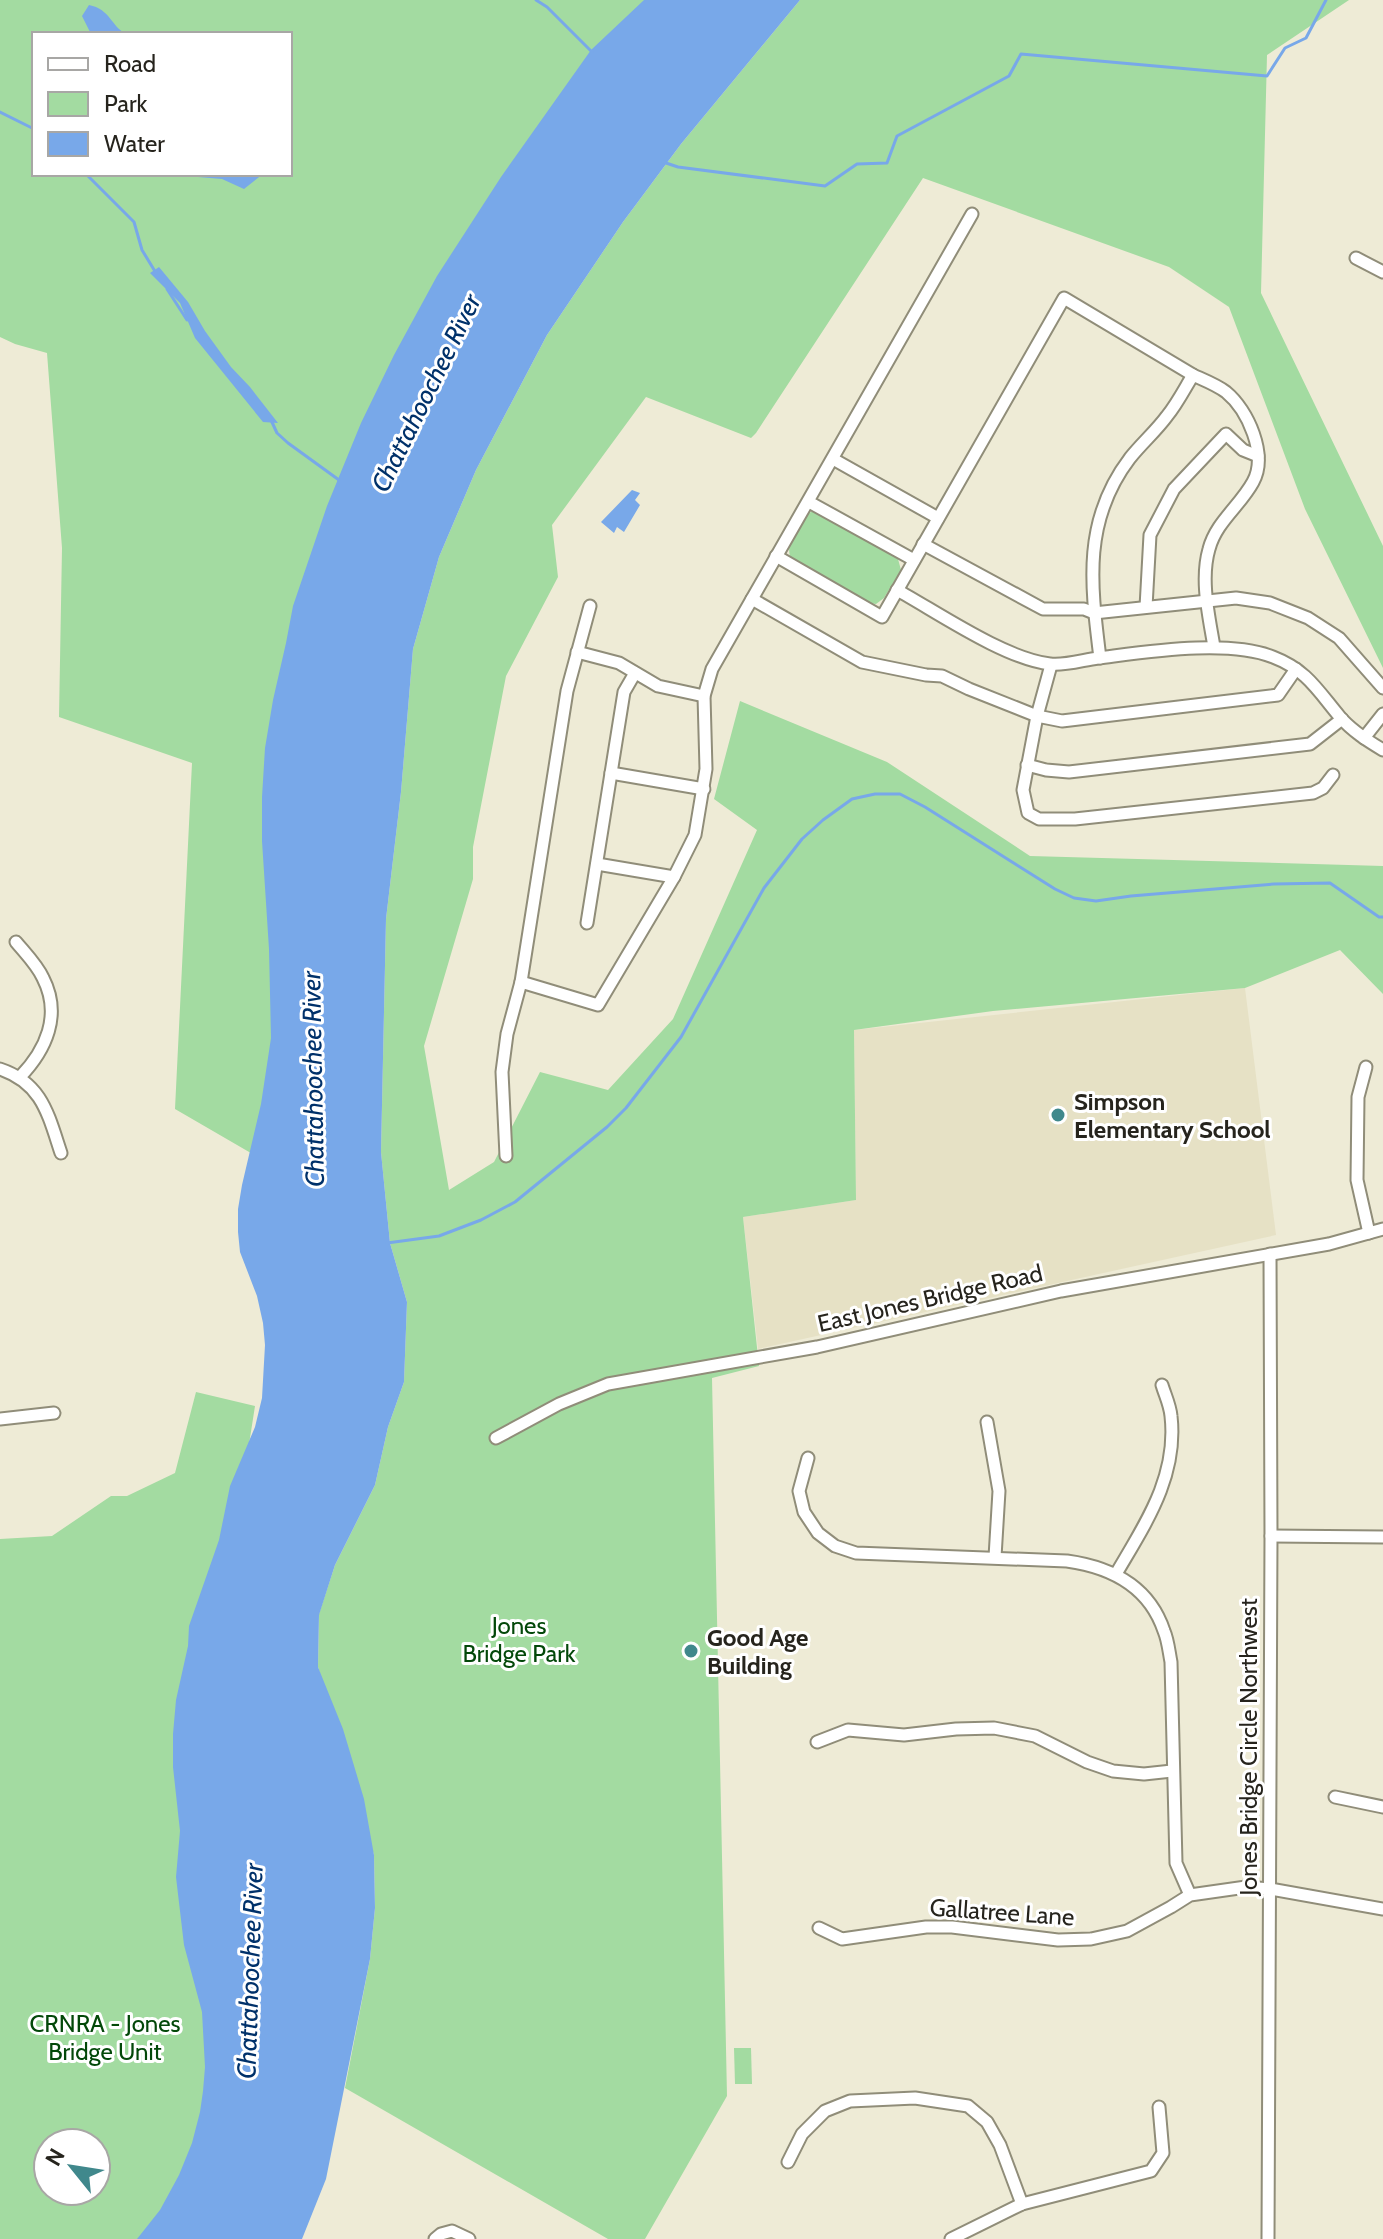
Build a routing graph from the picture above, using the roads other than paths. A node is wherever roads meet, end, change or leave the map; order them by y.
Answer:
1 (972, 214) dead end
2 (1356, 258) dead end
3 (1383, 272) edge
4 (1193, 375) junction
5 (1258, 456) junction
6 (833, 459) junction
7 (809, 502) junction
8 (938, 518) junction
9 (923, 544) junction
10 (776, 556) junction
11 (914, 560) junction
12 (897, 590) junction
13 (752, 599) junction
14 (1207, 600) junction
15 (590, 606) dead end
16 (1146, 607) junction
17 (1094, 613) junction
18 (1214, 647) junction
19 (577, 652) junction
20 (1100, 658) junction
21 (1051, 665) junction
22 (1296, 669) junction
23 (635, 673) junction
24 (1383, 688) edge
25 (704, 696) junction
26 (1383, 714) edge
27 (1037, 716) junction
28 (1342, 719) junction
29 (1364, 738) junction
30 (1383, 750) edge
31 (1027, 765) junction
32 (611, 773) junction
33 (1333, 775) dead end
34 (704, 789) junction
35 (597, 864) junction
36 (674, 877) junction
37 (587, 923) dead end
38 (16, 942) dead end
39 (521, 982) junction
40 (1366, 1067) dead end
41 (0, 1069) edge
42 (20, 1077) junction
43 (61, 1153) dead end
44 (506, 1156) dead end
45 (1383, 1229) edge
46 (1369, 1233) junction
47 (1270, 1254) junction
48 (1162, 1385) dead end
49 (54, 1413) dead end
50 (0, 1419) edge
51 (987, 1422) dead end
52 (496, 1438) dead end
53 (808, 1458) dead end
54 (1271, 1536) junction
55 (1383, 1537) edge
56 (995, 1557) junction
57 (1116, 1574) junction
58 (817, 1742) dead end
59 (1172, 1771) junction
60 (1335, 1797) dead end
61 (1383, 1807) edge
62 (1270, 1889) junction
63 (1190, 1895) junction
64 (1383, 1909) edge
65 (819, 1928) dead end
66 (1159, 2107) dead end
67 (788, 2162) dead end
68 (1022, 2204) junction
69 (435, 2239) edge
70 (469, 2239) edge
71 (951, 2239) edge
72 (1268, 2239) edge

1 - 6 street
2 - 3 street
4 - 5 street
4 - 8 street
4 - 17 street
5 - 14 street
5 - 16 street
6 - 7 street
6 - 8 street
7 - 10 street
7 - 11 street
8 - 9 street
9 - 11 street
9 - 17 street
10 - 12 street
10 - 13 street
11 - 12 street
12 - 21 street
13 - 25 street
13 - 27 street
14 - 16 street
14 - 18 street
14 - 24 street
15 - 19 street
16 - 17 street
17 - 20 street
18 - 20 street
18 - 22 street
19 - 23 street
19 - 39 street
20 - 21 street
21 - 27 street
22 - 27 street
22 - 28 street
23 - 25 street
23 - 32 street
25 - 34 street
26 - 29 street
27 - 31 street
28 - 29 street
28 - 31 street
29 - 30 street
31 - 33 street
32 - 34 street
32 - 35 street
34 - 36 street
35 - 36 street
35 - 37 street
36 - 39 street
38 - 42 street
39 - 44 street
40 - 46 street
41 - 42 street
42 - 43 street
45 - 46 street, East Jones Bridge Road
46 - 47 street, East Jones Bridge Road
47 - 52 street, East Jones Bridge Road
47 - 54 street, Jones Bridge Circle Northwest
48 - 57 street
49 - 50 street
51 - 56 street
53 - 56 street
54 - 55 street
54 - 62 street, Jones Bridge Circle Northwest
56 - 57 street
57 - 59 street
58 - 59 street
59 - 63 street
60 - 61 street
62 - 63 street, Gallatree Lane
62 - 64 street, Gallatree Lane
62 - 72 street, Jones Bridge Circle Northwest
63 - 65 street, Gallatree Lane
66 - 68 street
67 - 68 street
68 - 71 street
69 - 70 street

